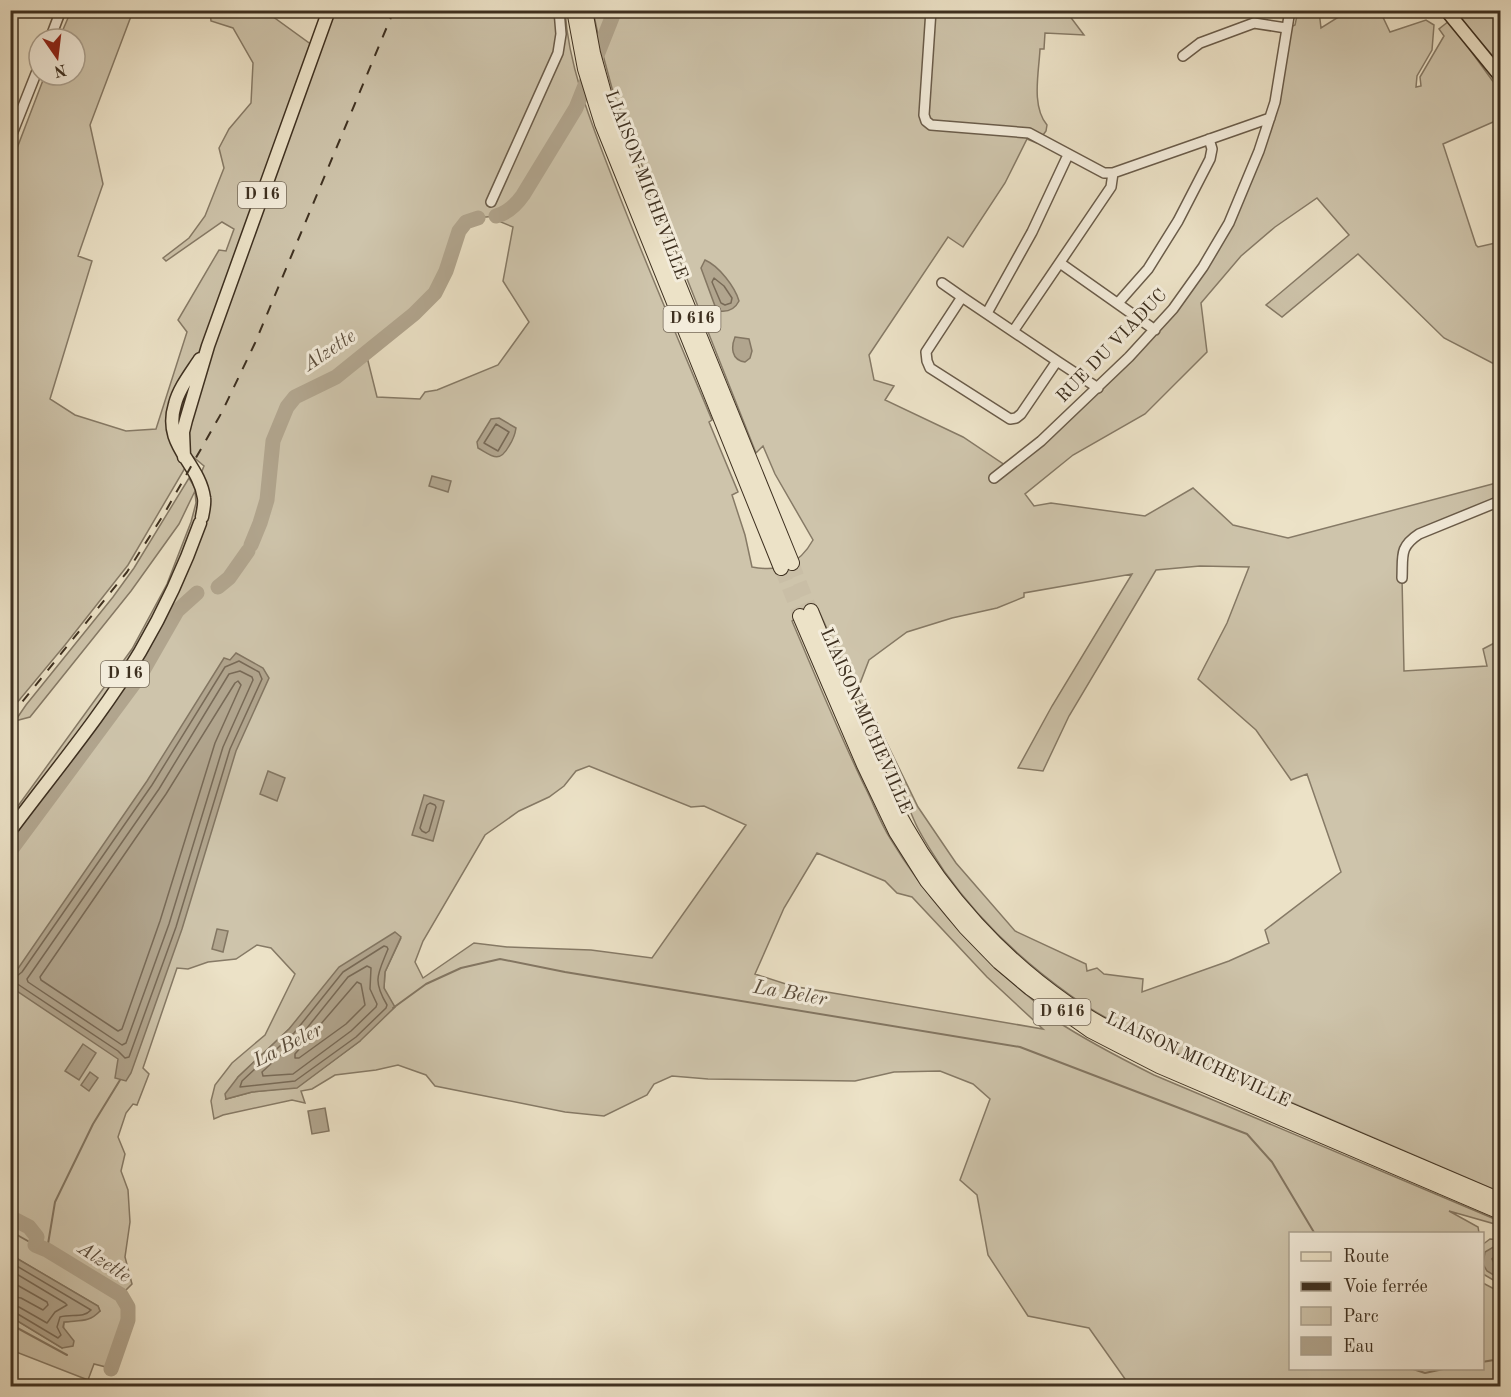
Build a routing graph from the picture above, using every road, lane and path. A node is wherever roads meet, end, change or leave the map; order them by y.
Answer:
1 (61, 10) edge
2 (329, 10) edge
3 (559, 10) edge
4 (574, 10) edge
5 (585, 10) edge
6 (931, 10) edge
7 (1290, 10) edge
8 (1446, 10) edge
9 (55, 27) edge
10 (1286, 28) junction
11 (1183, 56) dead end
12 (591, 71) junction
13 (1500, 76) edge
14 (31, 87) edge
15 (1270, 118) junction
16 (10, 139) edge
17 (1209, 139) junction
18 (1068, 155) junction
19 (1113, 173) junction
20 (491, 202) dead end
21 (1060, 264) junction
22 (942, 284) dead end
23 (962, 297) junction
24 (1118, 303) junction
25 (987, 313) junction
26 (1014, 330) junction
27 (1155, 330) junction
28 (1057, 361) junction
29 (1098, 388) junction
30 (994, 478) dead end
31 (1500, 501) edge
32 (1402, 578) dead end
33 (10, 831) edge
34 (1500, 1200) edge
35 (1500, 1212) edge

1 - 9 street
2 - 33 main road, D 16
3 - 20 street
4 - 12 highway, LIAISON MICHEVILLE / D 616
5 - 12 highway, LIAISON MICHEVILLE / D 616
6 - 18 street
7 - 10 street, RUE DU VIADUC
8 - 13 main road
10 - 11 street
10 - 15 street, RUE DU VIADUC
12 - 12 highway, LIAISON MICHEVILLE / D 616
14 - 16 street
15 - 17 street
15 - 27 street, RUE DU VIADUC
17 - 19 street
17 - 24 street
18 - 19 street
18 - 25 street
19 - 21 street
21 - 24 street
21 - 26 street
22 - 23 street
23 - 25 street
23 - 28 street
24 - 27 street
25 - 26 street
26 - 28 street
27 - 29 street, RUE DU VIADUC
28 - 29 street
29 - 30 street, RUE DU VIADUC
31 - 32 street
34 - 35 highway, LIAISON MICHEVILLE / D 616

